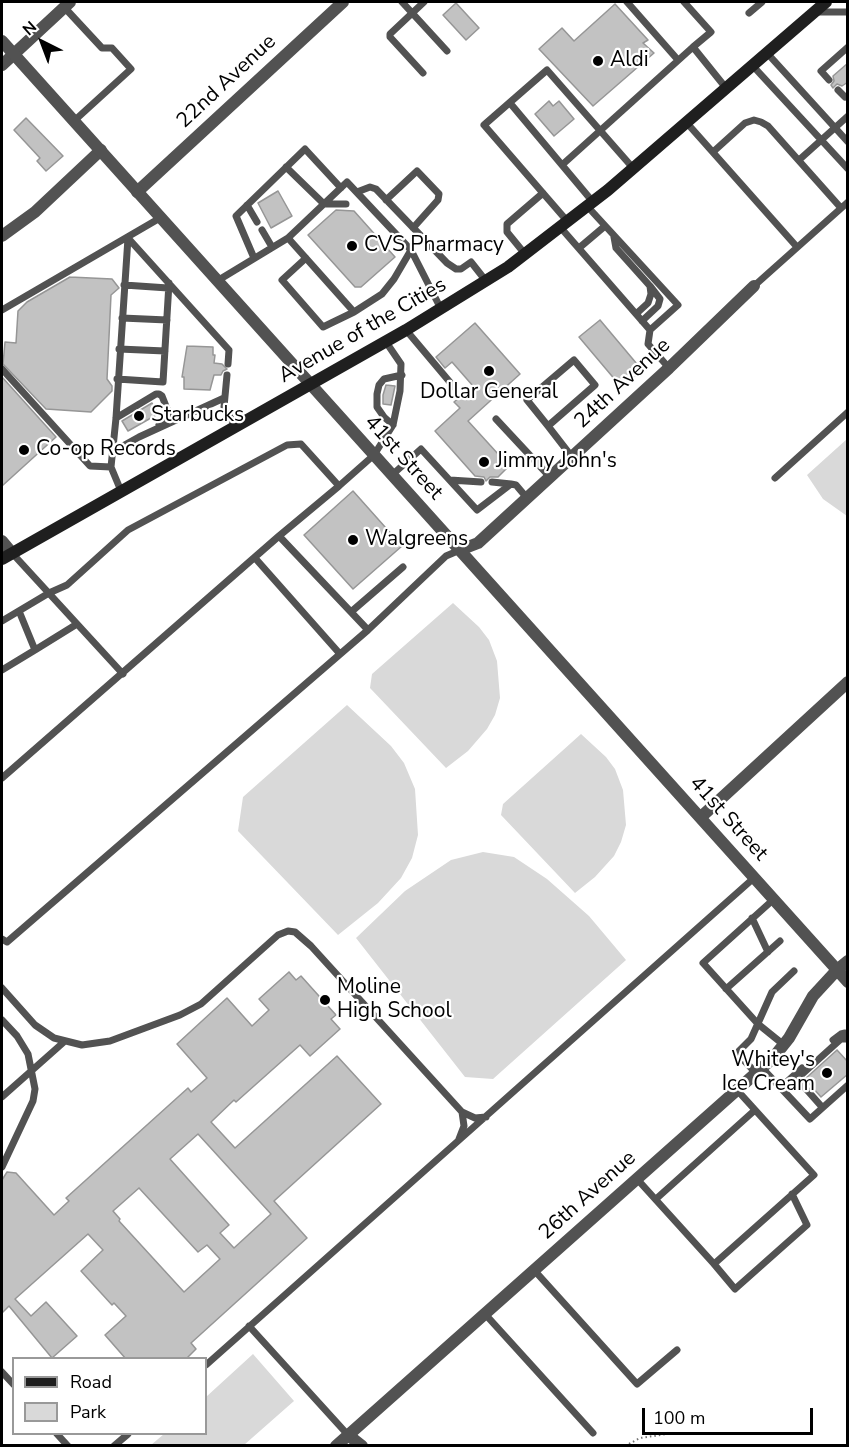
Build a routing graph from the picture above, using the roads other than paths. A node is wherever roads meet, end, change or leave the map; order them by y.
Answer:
1 (343, 2) edge
2 (402, 2) edge
3 (424, 2) edge
4 (627, 2) edge
5 (684, 2) edge
6 (762, 2) edge
7 (825, 2) edge
8 (67, 4) edge
9 (412, 12) junction
10 (848, 12) edge
11 (749, 13) dead end
12 (813, 13) junction
13 (2, 41) edge
14 (693, 47) junction
15 (848, 47) edge
16 (447, 51) dead end
17 (767, 53) junction
18 (13, 54) junction
19 (678, 60) junction
20 (2, 65) edge
21 (752, 65) junction
22 (423, 74) dead end
23 (829, 80) dead end
24 (726, 88) junction
25 (838, 90) dead end
26 (847, 98) edge
27 (510, 103) junction
28 (848, 116) edge
29 (74, 121) junction
30 (686, 122) junction
31 (835, 128) junction
32 (601, 132) junction
33 (821, 141) junction
34 (848, 142) edge
35 (101, 150) junction
36 (713, 152) junction
37 (799, 160) junction
38 (562, 165) junction
39 (286, 167) junction
40 (633, 168) junction
41 (848, 169) edge
42 (341, 188) junction
43 (137, 192) junction
44 (357, 192) junction
45 (543, 193) junction
46 (386, 200) junction
47 (848, 202) edge
48 (324, 204) junction
49 (346, 204) dead end
50 (357, 204) dead end
51 (590, 204) junction
52 (247, 205) junction
53 (368, 205) junction
54 (841, 208) junction
55 (160, 218) junction
56 (257, 222) dead end
57 (565, 225) junction
58 (605, 226) junction
59 (413, 228) junction
60 (262, 230) dead end
61 (613, 234) junction
62 (2, 236) edge
63 (128, 238) junction
64 (288, 238) junction
65 (797, 247) junction
66 (272, 248) junction
67 (579, 248) junction
68 (411, 250) junction
69 (525, 254) junction
70 (254, 258) junction
71 (306, 258) junction
72 (217, 281) junction
73 (486, 281) junction
74 (124, 285) junction
75 (169, 286) junction
76 (650, 286) junction
77 (754, 286) joint
78 (441, 309) junction
79 (2, 310) edge
80 (354, 312) junction
81 (636, 314) junction
82 (122, 318) junction
83 (166, 320) junction
84 (642, 321) junction
85 (406, 330) junction
86 (650, 330) junction
87 (386, 342) junction
88 (119, 349) junction
89 (165, 351) junction
90 (228, 364) dead end
91 (669, 368) junction
92 (2, 369) edge
93 (227, 375) dead end
94 (402, 375) junction
95 (117, 379) junction
96 (312, 384) junction
97 (454, 387) dead end
98 (224, 398) junction
99 (848, 412) edge
100 (116, 418) junction
101 (496, 419) dead end
102 (393, 426) junction
103 (548, 426) junction
104 (236, 427) junction
105 (140, 437) junction
106 (112, 452) junction
107 (374, 455) junction
108 (573, 457) junction
109 (111, 467) junction
110 (392, 475) junction
111 (550, 477) junction
112 (774, 478) dead end
113 (450, 480) junction
114 (481, 482) dead end
115 (492, 482) dead end
116 (511, 484) junction
117 (339, 486) junction
118 (121, 491) junction
119 (527, 498) junction
120 (279, 536) junction
121 (2, 541) edge
122 (460, 550) junction
123 (7, 556) edge
124 (255, 558) junction
125 (403, 567) dead end
126 (49, 593) junction
127 (19, 611) junction
128 (351, 612) junction
129 (2, 621) edge
130 (77, 624) junction
131 (368, 630) junction
132 (35, 650) junction
133 (340, 654) junction
134 (2, 670) edge
135 (123, 674) junction
136 (845, 688) edge
137 (2, 778) edge
138 (701, 817) junction
139 (755, 877) junction
140 (774, 899) junction
141 (752, 918) junction
142 (2, 939) edge
143 (780, 941) dead end
144 (768, 952) junction
145 (848, 961) edge
146 (837, 970) junction
147 (794, 971) dead end
148 (848, 982) edge
149 (2, 988) edge
150 (726, 989) junction
151 (2, 1020) edge
152 (758, 1024) junction
153 (848, 1038) edge
154 (65, 1041) junction
155 (784, 1044) junction
156 (32, 1070) junction
157 (759, 1071) junction
158 (848, 1085) edge
159 (780, 1088) junction
160 (737, 1090) junction
161 (2, 1097) edge
162 (822, 1107) junction
163 (755, 1110) junction
164 (462, 1112) junction
165 (487, 1116) junction
166 (456, 1144) junction
167 (2, 1167) edge
168 (637, 1179) junction
169 (792, 1194) junction
170 (656, 1199) junction
171 (714, 1264) junction
172 (534, 1270) junction
173 (484, 1314) junction
174 (249, 1326) junction
175 (677, 1350) dead end
176 (207, 1364) edge
177 (593, 1433) dead end
178 (127, 1435) edge
179 (348, 1435) junction
180 (114, 1446) edge
181 (336, 1446) edge
182 (362, 1446) edge

1 - 43 street, 22nd Avenue
2 - 9 lane
3 - 9 lane
4 - 19 lane
5 - 14 lane
6 - 11 lane
7 - 12 main road, Avenue of the Cities
8 - 18 street
8 - 29 lane
9 - 16 lane
9 - 22 lane
10 - 12 lane
12 - 17 main road, Avenue of the Cities
13 - 18 street, 41st Street
14 - 19 lane
14 - 24 lane
15 - 23 lane
17 - 21 main road, Avenue of the Cities
17 - 31 lane
18 - 20 street
18 - 29 street, 41st Street
19 - 32 lane
21 - 24 main road, Avenue of the Cities
21 - 33 lane
24 - 30 main road, Avenue of the Cities
25 - 26 lane
27 - 32 lane
27 - 38 lane
27 - 45 lane
28 - 31 lane
29 - 35 street, 41st Street
30 - 36 lane
30 - 40 main road, Avenue of the Cities
31 - 33 lane
31 - 34 lane
32 - 38 lane
32 - 40 lane
33 - 37 lane
33 - 41 lane
35 - 43 street, 41st Street
35 - 62 street
36 - 37 lane
36 - 65 lane
37 - 54 lane
38 - 51 lane
39 - 42 lane
39 - 48 lane
39 - 52 lane
40 - 51 main road, Avenue of the Cities
42 - 44 lane
42 - 48 lane
43 - 55 street, 41st Street
44 - 46 lane
44 - 53 lane
45 - 57 lane
45 - 69 lane
46 - 59 lane
46 - 59 lane
47 - 54 lane
48 - 49 lane
48 - 64 lane
50 - 53 lane
51 - 57 main road, Avenue of the Cities
51 - 58 lane
52 - 56 lane
52 - 70 lane
53 - 68 lane
54 - 65 lane
55 - 63 lane
55 - 72 street, 41st Street
57 - 67 lane
57 - 69 main road, Avenue of the Cities
58 - 61 lane
58 - 67 lane
59 - 73 lane
60 - 66 lane
61 - 76 lane
61 - 86 lane
63 - 74 lane
63 - 75 lane
63 - 79 lane
64 - 66 lane
64 - 71 lane
65 - 77 lane
66 - 70 lane
67 - 81 lane
68 - 78 lane
68 - 80 lane
69 - 73 main road, Avenue of the Cities
70 - 72 lane
71 - 80 lane
71 - 80 lane
72 - 96 street, 41st Street
73 - 78 main road, Avenue of the Cities
74 - 75 lane
74 - 82 lane
75 - 83 lane
75 - 90 lane
76 - 81 lane
76 - 84 lane
77 - 91 street, 24th Avenue
78 - 85 main road, Avenue of the Cities
81 - 84 lane
82 - 83 lane
82 - 88 lane
83 - 89 lane
84 - 86 lane
85 - 87 main road, Avenue of the Cities
85 - 97 lane
86 - 91 lane
87 - 94 lane
87 - 96 main road, Avenue of the Cities
88 - 89 lane
88 - 95 lane
89 - 95 lane
91 - 108 street, 24th Avenue
92 - 109 lane
93 - 98 lane
94 - 102 lane
94 - 102 lane
95 - 100 lane
96 - 104 main road, Avenue of the Cities
96 - 107 street, 41st Street
98 - 104 lane
98 - 105 lane
99 - 112 lane
100 - 105 lane
100 - 106 lane
101 - 111 lane
102 - 107 lane
103 - 103 lane
103 - 108 lane
104 - 118 main road, Avenue of the Cities
105 - 106 lane
106 - 109 lane
107 - 110 street, 41st Street
107 - 117 lane
108 - 111 street, 24th Avenue
109 - 118 lane
110 - 113 lane
110 - 122 street, 41st Street
111 - 119 street, 24th Avenue
113 - 114 lane
113 - 116 lane
115 - 116 lane
116 - 119 lane
117 - 120 lane
117 - 126 lane
118 - 123 main road, Avenue of the Cities
119 - 122 street, 24th Avenue
120 - 124 lane
120 - 128 lane
121 - 123 street
122 - 131 lane
122 - 138 street, 41st Street
123 - 126 lane
124 - 133 lane
124 - 135 lane
125 - 128 lane
126 - 127 lane
126 - 130 lane
127 - 129 lane
127 - 132 lane
128 - 131 lane
130 - 132 lane
130 - 135 lane
131 - 133 lane
132 - 134 lane
133 - 142 lane
135 - 137 lane
136 - 138 street
138 - 139 street, 41st Street
139 - 140 street, 41st Street
139 - 165 lane
140 - 141 lane
140 - 146 street, 41st Street
141 - 144 lane
141 - 150 lane
143 - 144 lane
144 - 150 lane
145 - 146 street, 26th Avenue
146 - 148 street, 41st Street
146 - 155 street, 26th Avenue
147 - 152 lane
149 - 154 lane
150 - 152 lane
151 - 156 lane
152 - 155 lane
152 - 157 lane
153 - 159 lane
153 - 162 lane
154 - 156 lane
154 - 164 lane
155 - 157 street, 26th Avenue
156 - 161 lane
156 - 167 lane
157 - 159 lane
157 - 160 street, 26th Avenue
158 - 162 lane
159 - 162 lane
160 - 163 lane
160 - 168 street, 26th Avenue
163 - 169 lane
163 - 170 lane
164 - 165 lane
164 - 166 lane
165 - 166 lane
166 - 174 lane
168 - 170 lane
168 - 172 street, 26th Avenue
169 - 171 lane
169 - 171 lane
170 - 171 lane
172 - 173 street, 26th Avenue
172 - 175 lane
173 - 177 lane
173 - 179 street, 26th Avenue
174 - 176 lane
174 - 179 lane
178 - 180 lane
179 - 181 street, 26th Avenue
179 - 182 street

